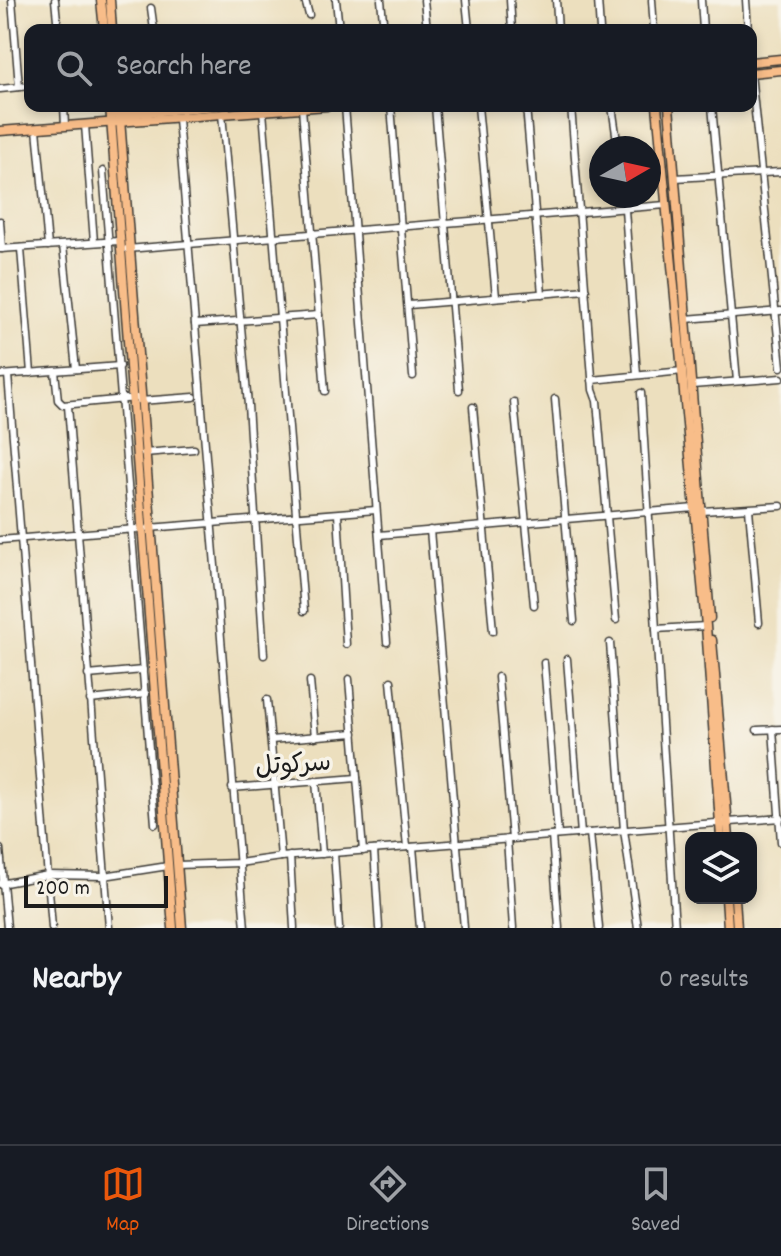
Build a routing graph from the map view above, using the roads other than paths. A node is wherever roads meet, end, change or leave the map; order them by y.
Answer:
1 (12, 0) edge
2 (55, 0) edge
3 (101, 0) edge
4 (110, 0) edge
5 (305, 0) edge
6 (336, 0) edge
7 (381, 0) edge
8 (424, 0) edge
9 (466, 0) edge
10 (510, 0) edge
11 (556, 0) edge
12 (598, 0) edge
13 (652, 0) edge
14 (701, 0) edge
15 (746, 0) edge
16 (151, 8) dead end
17 (309, 15) dead end
18 (57, 24) edge
19 (103, 24) edge
20 (112, 24) edge
21 (153, 24) edge
22 (338, 24) edge
23 (383, 24) edge
24 (426, 24) edge
25 (468, 24) edge
26 (512, 24) edge
27 (558, 24) edge
28 (600, 24) edge
29 (654, 24) edge
30 (703, 24) edge
31 (748, 24) edge
32 (781, 59) edge
33 (757, 61) edge
34 (781, 70) edge
35 (757, 72) edge
36 (19, 87) junction
37 (24, 87) edge
38 (0, 89) edge
39 (64, 112) edge
40 (138, 112) edge
41 (249, 112) edge
42 (263, 112) edge
43 (302, 112) edge
44 (346, 112) edge
45 (392, 112) edge
46 (436, 112) edge
47 (479, 112) edge
48 (526, 112) edge
49 (572, 112) edge
50 (613, 112) edge
51 (658, 112) edge
52 (670, 112) edge
53 (713, 112) edge
54 (755, 112) edge
55 (222, 114) junction
56 (114, 116) edge
57 (178, 119) junction
58 (85, 125) junction
59 (65, 126) junction
60 (37, 129) junction
61 (0, 131) edge
62 (616, 136) edge
63 (103, 171) dead end
64 (781, 172) edge
65 (760, 173) junction
66 (719, 175) junction
67 (675, 178) junction
68 (661, 205) edge
69 (666, 205) junction
70 (625, 208) joint
71 (581, 212) junction
72 (535, 215) junction
73 (490, 219) junction
74 (0, 221) edge
75 (446, 223) junction
76 (403, 226) junction
77 (357, 229) junction
78 (312, 234) junction
79 (274, 237) junction
80 (108, 241) junction
81 (234, 241) junction
82 (94, 242) junction
83 (189, 244) junction
84 (63, 245) junction
85 (48, 246) junction
86 (123, 246) junction
87 (1, 249) edge
88 (21, 249) junction
89 (586, 290) junction
90 (542, 294) junction
91 (496, 297) junction
92 (454, 302) junction
93 (409, 305) junction
94 (778, 312) edge
95 (319, 315) junction
96 (732, 316) junction
97 (281, 318) junction
98 (686, 319) junction
99 (240, 321) junction
100 (195, 324) junction
101 (124, 365) junction
102 (781, 367) edge
103 (76, 369) junction
104 (55, 371) junction
105 (683, 371) junction
106 (31, 373) junction
107 (4, 375) edge
108 (637, 375) junction
109 (413, 376) dead end
110 (781, 378) edge
111 (592, 380) junction
112 (737, 381) junction
113 (692, 385) junction
114 (459, 390) dead end
115 (325, 391) dead end
116 (641, 393) dead end
117 (194, 397) dead end
118 (133, 399) junction
119 (555, 399) dead end
120 (514, 402) dead end
121 (68, 406) junction
122 (473, 407) dead end
123 (194, 449) dead end
124 (144, 453) junction
125 (694, 461) junction
126 (141, 471) junction
127 (781, 506) edge
128 (698, 509) junction
129 (749, 509) junction
130 (376, 510) junction
131 (648, 512) junction
132 (338, 514) junction
133 (608, 514) junction
134 (296, 517) junction
135 (567, 518) junction
136 (255, 520) junction
137 (526, 521) junction
138 (213, 523) junction
139 (483, 525) junction
140 (141, 529) junction
141 (430, 530) junction
142 (76, 533) junction
143 (379, 535) junction
144 (21, 538) junction
145 (0, 540) edge
146 (534, 605) dead end
147 (304, 611) dead end
148 (616, 620) dead end
149 (574, 621) dead end
150 (759, 623) dead end
151 (706, 626) junction
152 (656, 629) junction
153 (493, 631) dead end
154 (387, 642) dead end
155 (610, 643) dead end
156 (346, 644) dead end
157 (264, 655) dead end
158 (567, 659) dead end
159 (544, 663) dead end
160 (143, 670) junction
161 (88, 675) junction
162 (498, 677) dead end
163 (349, 679) dead end
164 (310, 681) dead end
165 (391, 681) dead end
166 (146, 694) junction
167 (90, 700) junction
168 (267, 700) dead end
169 (777, 729) edge
170 (757, 730) dead end
171 (354, 733) junction
172 (315, 737) junction
173 (271, 740) junction
174 (357, 778) junction
175 (316, 781) junction
176 (274, 784) junction
177 (232, 788) junction
178 (780, 818) edge
179 (724, 822) junction
180 (165, 824) junction
181 (667, 827) junction
182 (624, 830) junction
183 (722, 832) edge
184 (727, 832) edge
185 (590, 833) junction
186 (581, 834) junction
187 (555, 835) junction
188 (509, 839) junction
189 (781, 842) edge
190 (456, 843) junction
191 (410, 847) junction
192 (0, 849) edge
193 (374, 850) junction
194 (363, 851) junction
195 (334, 853) junction
196 (322, 854) junction
197 (290, 856) junction
198 (281, 857) junction
199 (239, 863) junction
200 (173, 865) junction
201 (48, 875) junction
202 (104, 876) junction
203 (2, 884) edge
204 (726, 904) edge
205 (735, 904) edge
206 (7, 928) edge
207 (52, 928) edge
208 (109, 928) edge
209 (173, 928) edge
210 (182, 928) edge
211 (245, 928) edge
212 (294, 928) edge
213 (339, 928) edge
214 (379, 928) edge
215 (420, 928) edge
216 (464, 928) edge
217 (513, 928) edge
218 (559, 928) edge
219 (599, 928) edge
220 (638, 928) edge
221 (675, 928) edge
222 (728, 928) edge
223 (737, 928) edge

1 - 36 street
2 - 18 street
3 - 19 main road
4 - 20 main road
5 - 17 street
6 - 22 street
7 - 23 street
8 - 24 street
9 - 25 street
10 - 26 street
11 - 27 street
12 - 28 street
13 - 29 street
14 - 30 street
15 - 31 street
16 - 21 street
32 - 33 main road
34 - 35 main road
36 - 37 street
36 - 38 street
39 - 59 street
40 - 56 main road
41 - 55 main road
42 - 79 street
43 - 78 street
44 - 77 street
45 - 76 street
46 - 75 street
47 - 73 street
48 - 72 street
49 - 71 street
50 - 62 street
51 - 69 main road
52 - 67 main road
53 - 66 street
54 - 65 street
55 - 57 main road
55 - 81 street
56 - 57 main road
56 - 58 main road
56 - 86 main road
57 - 83 street
58 - 59 main road
58 - 82 street
59 - 60 main road
60 - 61 main road
60 - 85 street
63 - 80 street
64 - 65 street
65 - 66 street
65 - 94 street
66 - 67 street
66 - 96 street
67 - 98 main road
68 - 69 street
69 - 105 main road
70 - 71 street
70 - 108 street
71 - 72 street
71 - 89 street
72 - 73 street
72 - 90 street
73 - 75 street
73 - 91 street
74 - 87 street
75 - 76 street
75 - 92 street
76 - 77 street
76 - 93 street
77 - 78 street
77 - 130 street
78 - 79 street
78 - 95 street
79 - 81 street
79 - 97 street
80 - 82 street
80 - 86 street
80 - 101 street
81 - 83 street
81 - 99 street
82 - 84 street
83 - 86 street
83 - 100 street
84 - 85 street
84 - 103 street
85 - 88 street
86 - 101 main road
86 - 118 main road
87 - 88 street
88 - 106 street
89 - 90 street
89 - 111 street
90 - 91 street
91 - 92 street
92 - 93 street
92 - 114 street
93 - 109 street
94 - 96 street
94 - 102 street
95 - 97 street
95 - 115 street
96 - 98 street
96 - 112 street
97 - 99 street
97 - 134 street
98 - 113 main road
99 - 100 street
99 - 136 street
100 - 138 street
101 - 103 street
101 - 118 main road
103 - 104 street
104 - 106 street
104 - 121 street
105 - 108 street
105 - 125 main road
106 - 107 street
107 - 144 street
108 - 111 street
110 - 112 street
111 - 133 street
112 - 113 street
113 - 125 main road
116 - 131 street
117 - 118 street
118 - 121 street
118 - 124 main road
118 - 126 main road
118 - 140 street
119 - 135 street
120 - 137 street
121 - 142 street
122 - 139 street
123 - 124 street
124 - 126 main road
125 - 128 main road
126 - 140 main road
127 - 129 street
128 - 129 street
128 - 131 street
128 - 151 main road
128 - 179 main road
129 - 150 street
130 - 132 street
130 - 143 street
131 - 133 street
131 - 152 street
132 - 134 street
132 - 156 street
133 - 135 street
133 - 148 street
134 - 136 street
134 - 147 street
135 - 137 street
135 - 149 street
136 - 138 street
136 - 157 street
137 - 139 street
137 - 146 street
138 - 140 street
138 - 177 street
139 - 141 street
139 - 153 street
140 - 142 street
140 - 160 street
140 - 180 main road
141 - 143 street
141 - 190 street
142 - 144 street
142 - 161 street
143 - 154 street
144 - 145 street
144 - 201 street
151 - 152 street
151 - 179 main road
152 - 181 street
155 - 182 street
158 - 186 street
159 - 187 street
160 - 161 street
160 - 166 street
161 - 167 street
162 - 188 street
163 - 171 street
164 - 172 street
165 - 191 street
166 - 167 street
166 - 180 street
167 - 202 street
168 - 173 street
169 - 170 street
169 - 178 street
171 - 172 street
171 - 174 street
172 - 173 street
173 - 176 street
174 - 175 street, سرکوتل
174 - 194 street
175 - 176 street, سرکوتل
175 - 196 street
176 - 177 street, سرکوتل
176 - 198 street
177 - 199 street
178 - 179 street
178 - 189 street
179 - 181 street
179 - 183 main road
179 - 184 main road
180 - 200 main road
181 - 182 street
181 - 221 street
182 - 185 street
182 - 220 street
185 - 186 street
185 - 219 street
186 - 187 street
187 - 188 street
187 - 218 street
188 - 190 street
188 - 217 street
190 - 191 street
190 - 216 street
191 - 193 street
191 - 215 street
192 - 203 street
193 - 194 street
193 - 214 street
194 - 195 street
195 - 196 street
195 - 213 street
196 - 197 street
197 - 198 street
197 - 212 street
198 - 199 street
199 - 200 street
199 - 211 street
200 - 202 street
200 - 209 main road
200 - 210 main road
201 - 202 street
201 - 203 street
201 - 207 street
202 - 208 street
203 - 206 street
204 - 222 main road
205 - 223 main road

